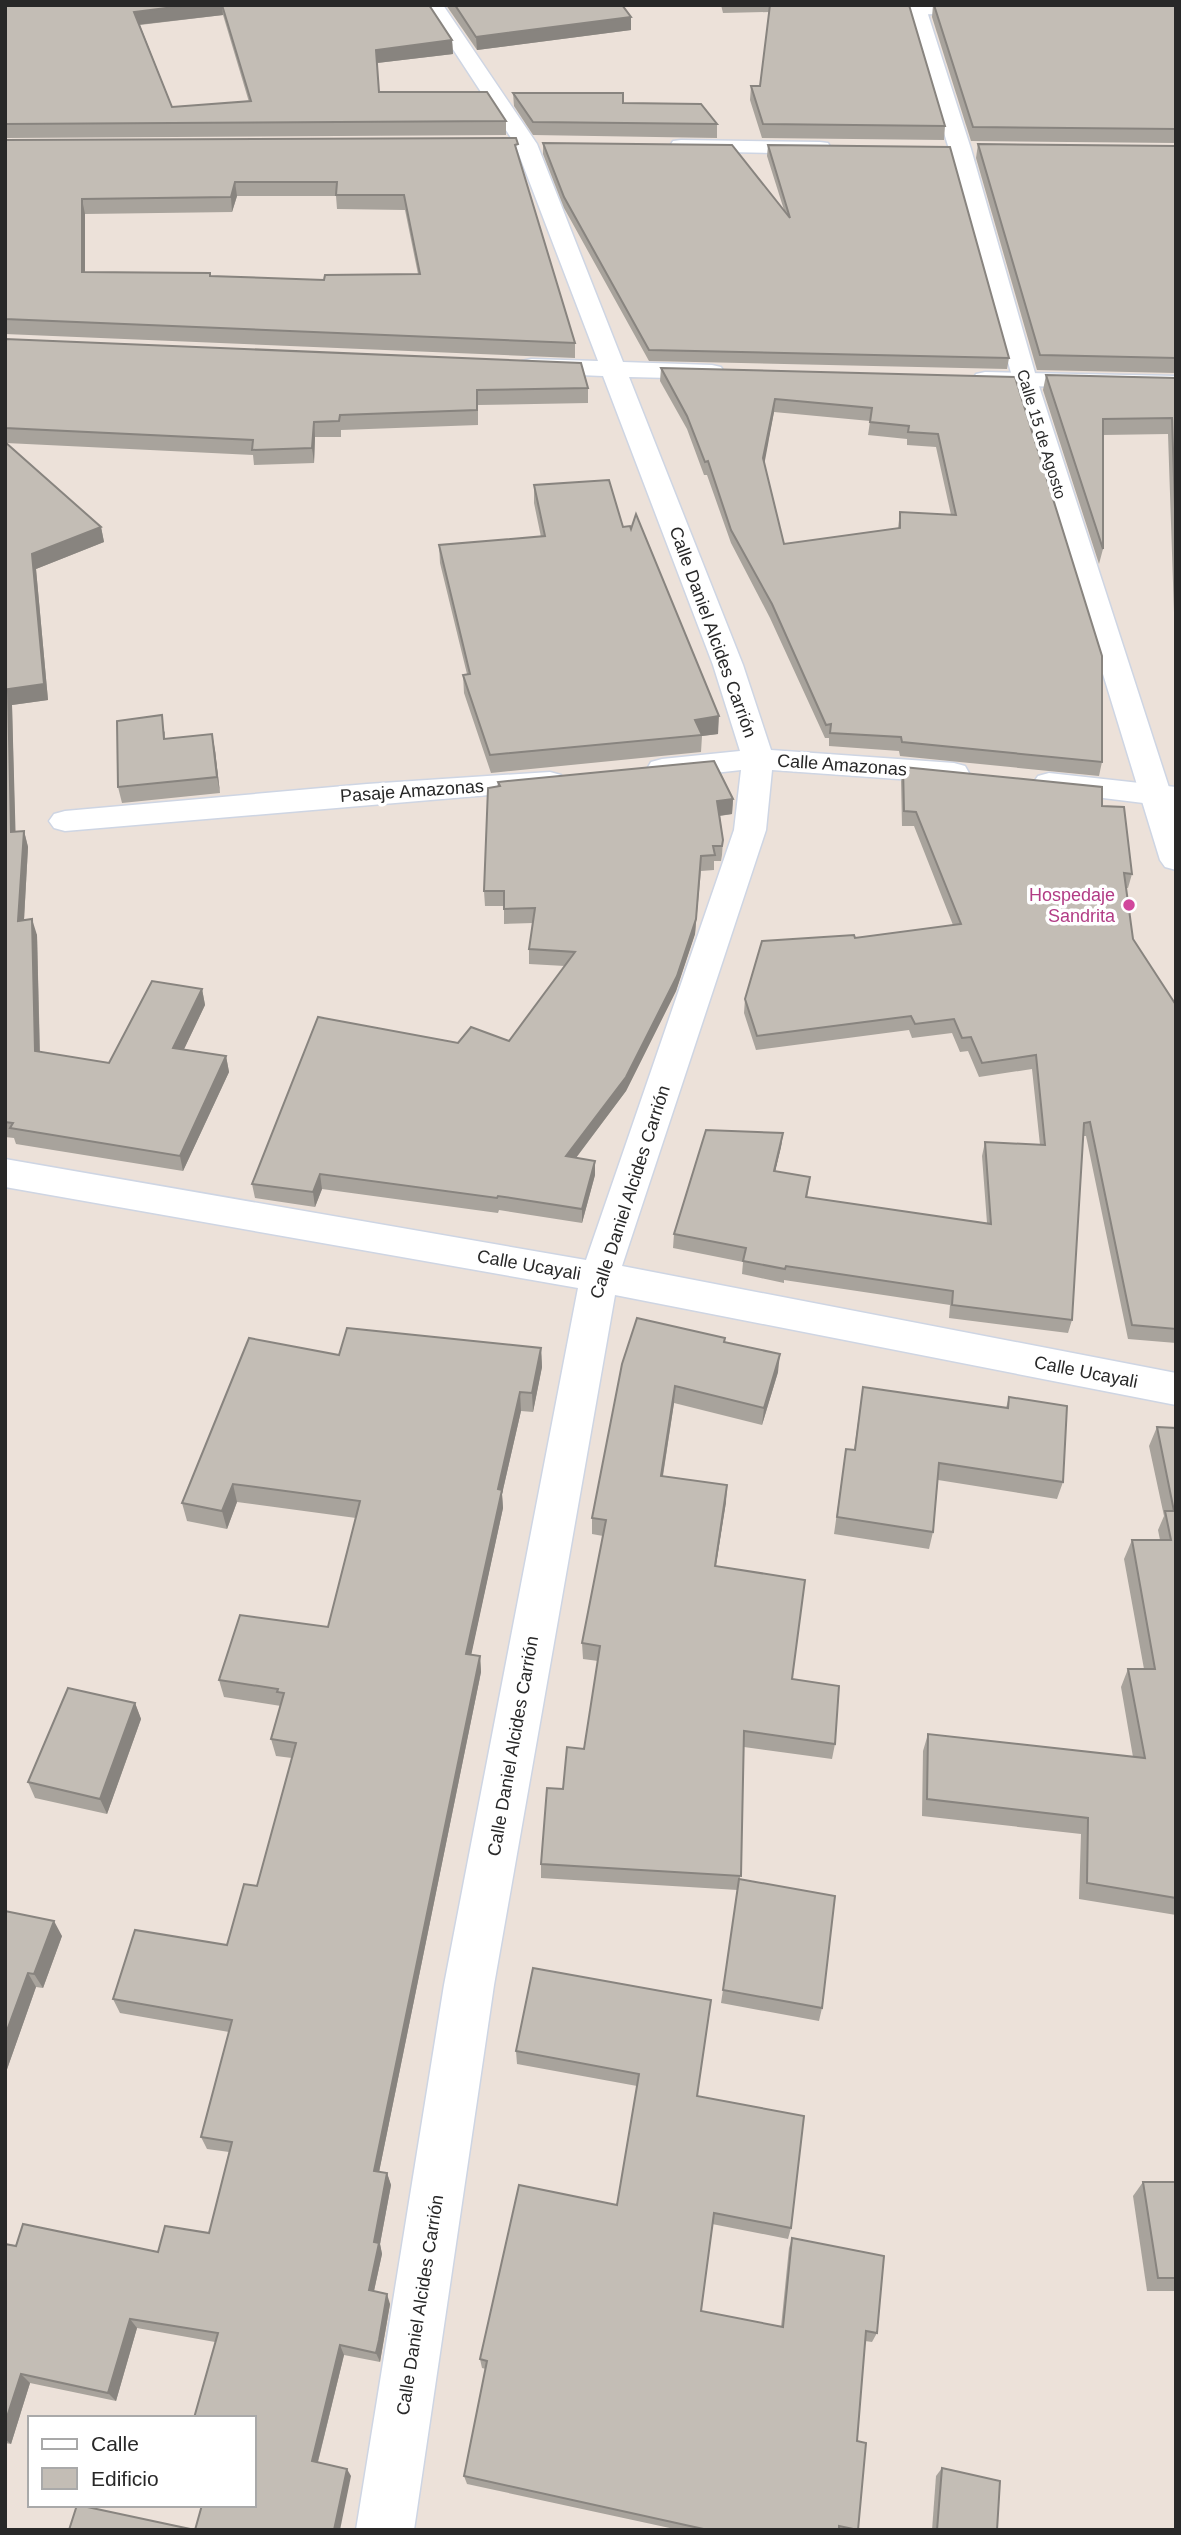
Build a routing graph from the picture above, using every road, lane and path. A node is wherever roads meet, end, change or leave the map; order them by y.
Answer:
1 (433, 5) edge
2 (1016, 5) edge
3 (915, 8) edge
4 (666, 146) edge
5 (834, 148) edge
6 (932, 149) edge
7 (960, 149) junction
8 (987, 150) edge
9 (504, 365) edge
10 (614, 370) junction
11 (738, 373) edge
12 (957, 379) edge
13 (1026, 380) junction
14 (1176, 384) edge
15 (758, 759) junction
16 (638, 772) edge
17 (976, 776) edge
18 (584, 778) edge
19 (1017, 780) edge
20 (1166, 795) edge
21 (65, 821) dead end
22 (1176, 860) edge
23 (5, 1173) edge
24 (599, 1277) junction
25 (1176, 1389) edge
26 (385, 2530) edge

1 - 10 street, Calle Daniel Alcides Carrión
2 - 3 street
3 - 7 street, Calle 15 de Agosto
4 - 5 street
6 - 7 street
7 - 8 street
7 - 13 street, Calle 15 de Agosto
9 - 10 street
10 - 11 street
10 - 15 street, Calle Daniel Alcides Carrión
12 - 13 street
13 - 14 street
13 - 20 street, Calle 15 de Agosto
15 - 16 street
15 - 17 street, Calle Amazonas
15 - 24 street, Calle Daniel Alcides Carrión
18 - 21 street, Pasaje Amazonas
19 - 20 street
20 - 22 street, Calle 15 de Agosto
23 - 24 street, Calle Ucayali
24 - 25 street, Calle Ucayali
24 - 26 street, Calle Daniel Alcides Carrión

